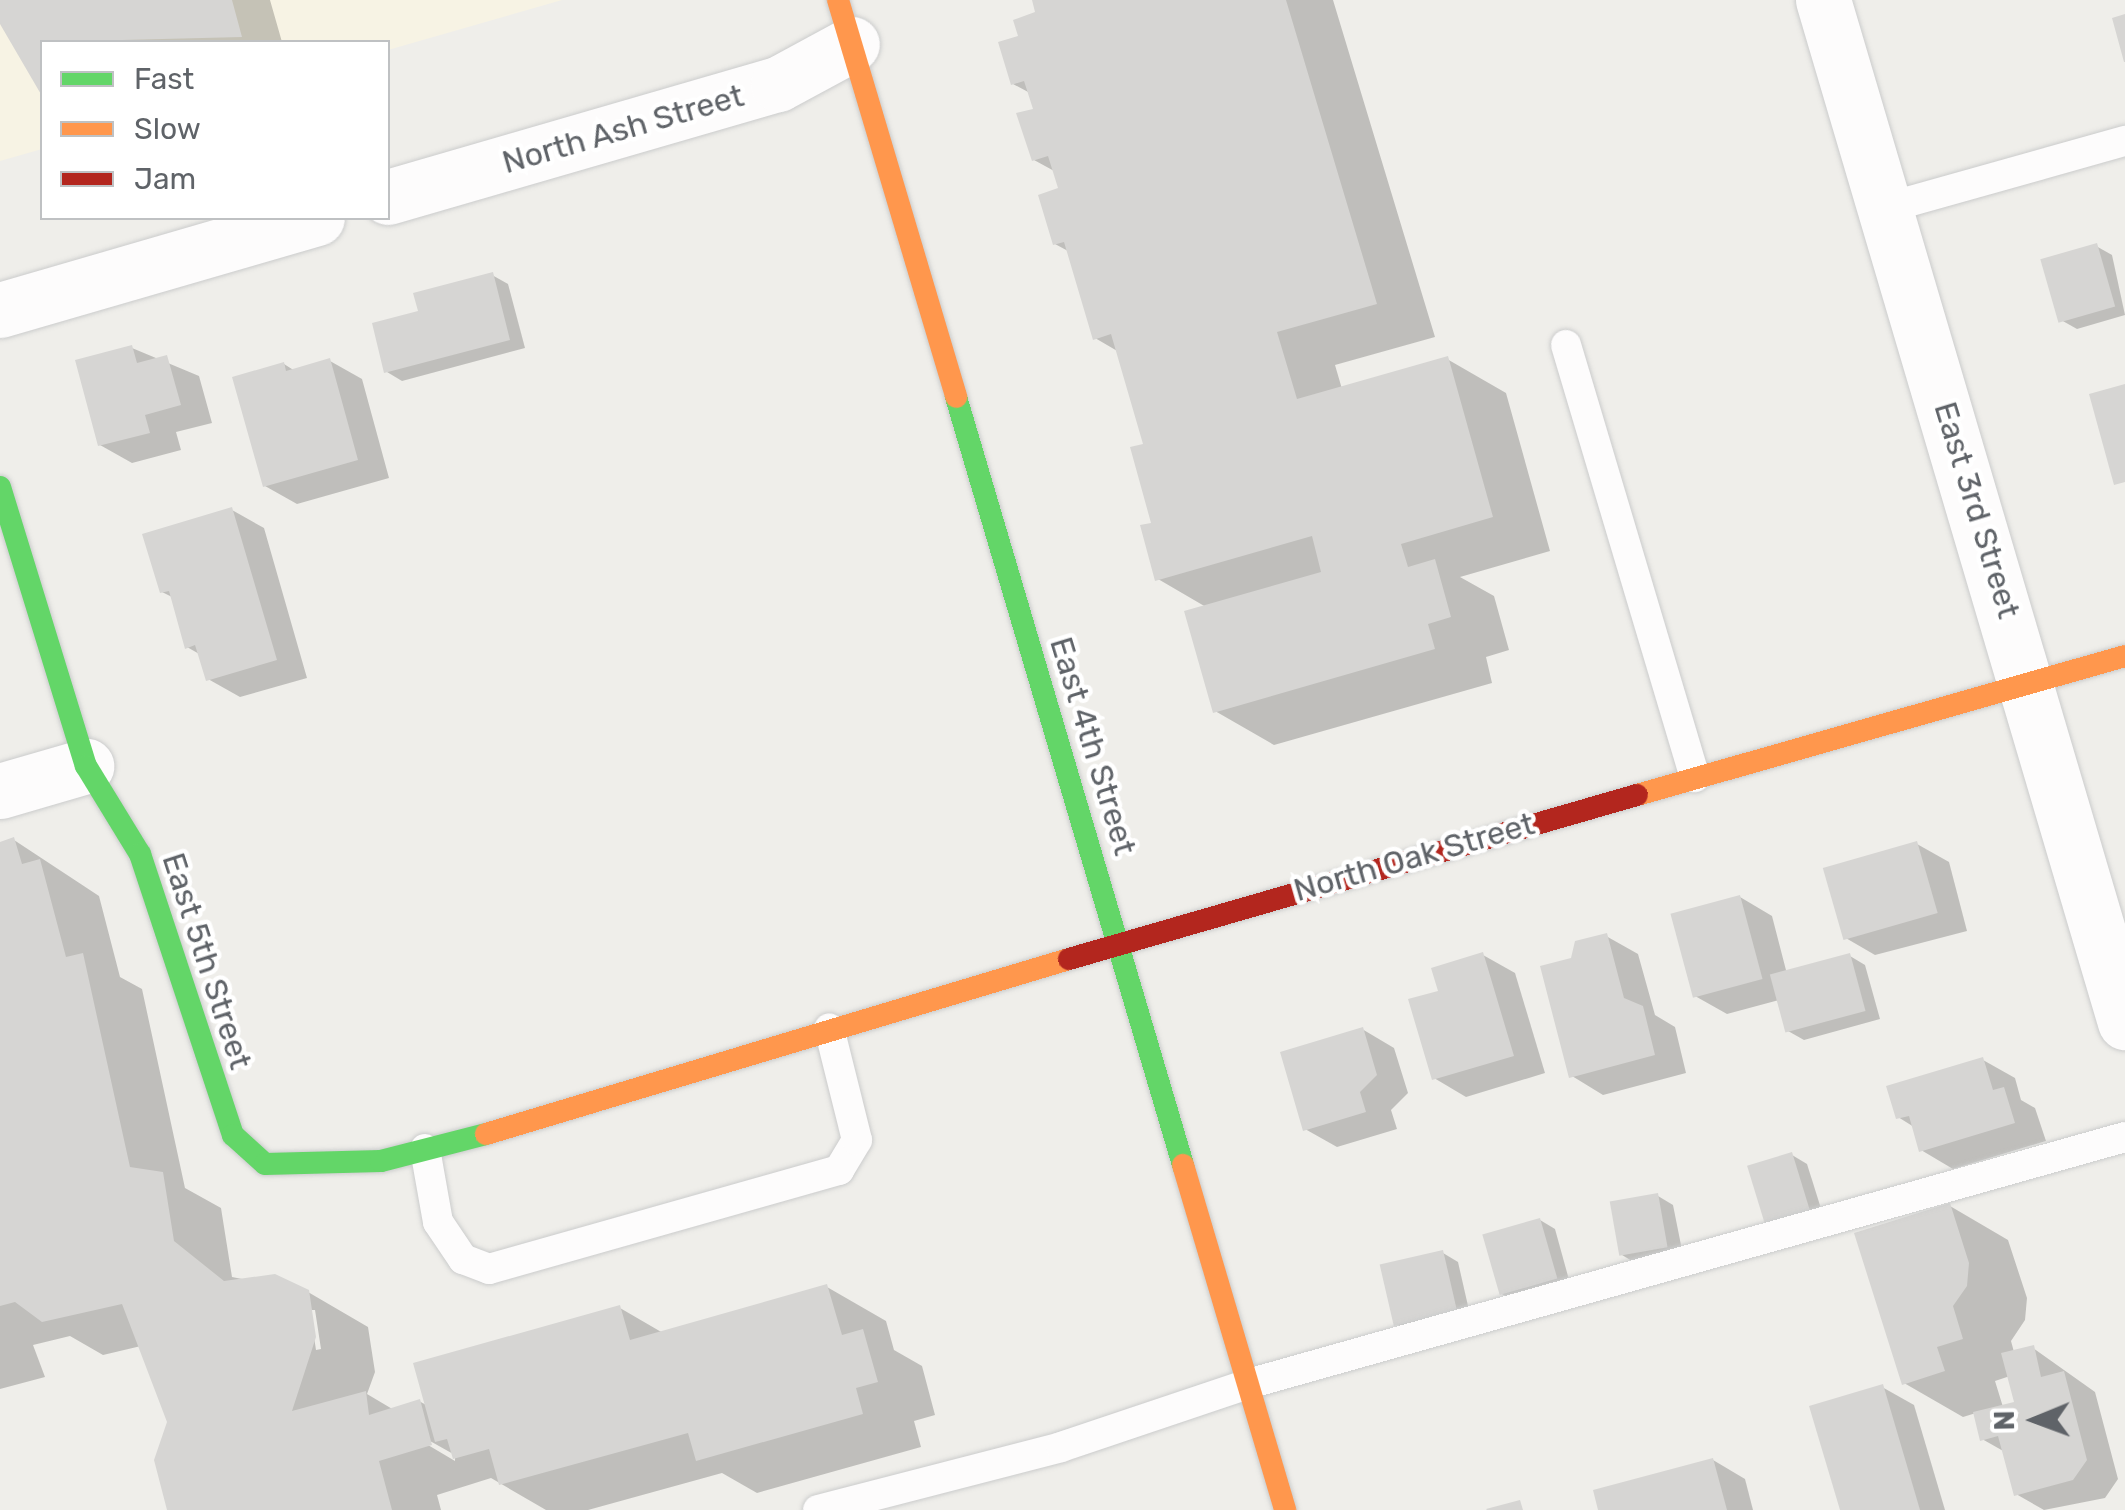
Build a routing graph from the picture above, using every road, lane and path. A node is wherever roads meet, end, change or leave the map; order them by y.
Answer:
1 (1823, 0) edge
2 (845, 22) edge
3 (2125, 140) edge
4 (390, 196) edge
5 (1886, 208) junction
6 (310, 220) edge
7 (0, 310) edge
8 (1566, 345) dead end
9 (0, 488) edge
10 (2125, 656) edge
11 (2028, 682) junction
12 (86, 766) junction
13 (1695, 777) junction
14 (0, 791) edge
15 (1116, 944) junction
16 (2125, 1022) edge
17 (829, 1028) junction
18 (2125, 1137) edge
19 (425, 1149) junction
20 (265, 1164) joint
21 (1248, 1384) junction
22 (818, 1510) edge
23 (1285, 1510) edge

1 - 5 street, East 3rd Street
2 - 4 street, North Ash Street
2 - 15 street, East 4th Street
3 - 5 lane
5 - 11 street, East 3rd Street
6 - 7 street
8 - 13 lane
9 - 12 street, East 5th Street
10 - 11 street, North Oak Street
11 - 13 street, North Oak Street
11 - 16 street, East 3rd Street
12 - 14 street
12 - 20 street, East 5th Street
13 - 15 street, North Oak Street
15 - 17 street, North Oak Street
15 - 21 street, East 4th Street
17 - 19 street, North Oak Street
17 - 19 lane
18 - 21 lane
19 - 20 street, North Oak Street
21 - 22 lane
21 - 23 street, East 4th Street

